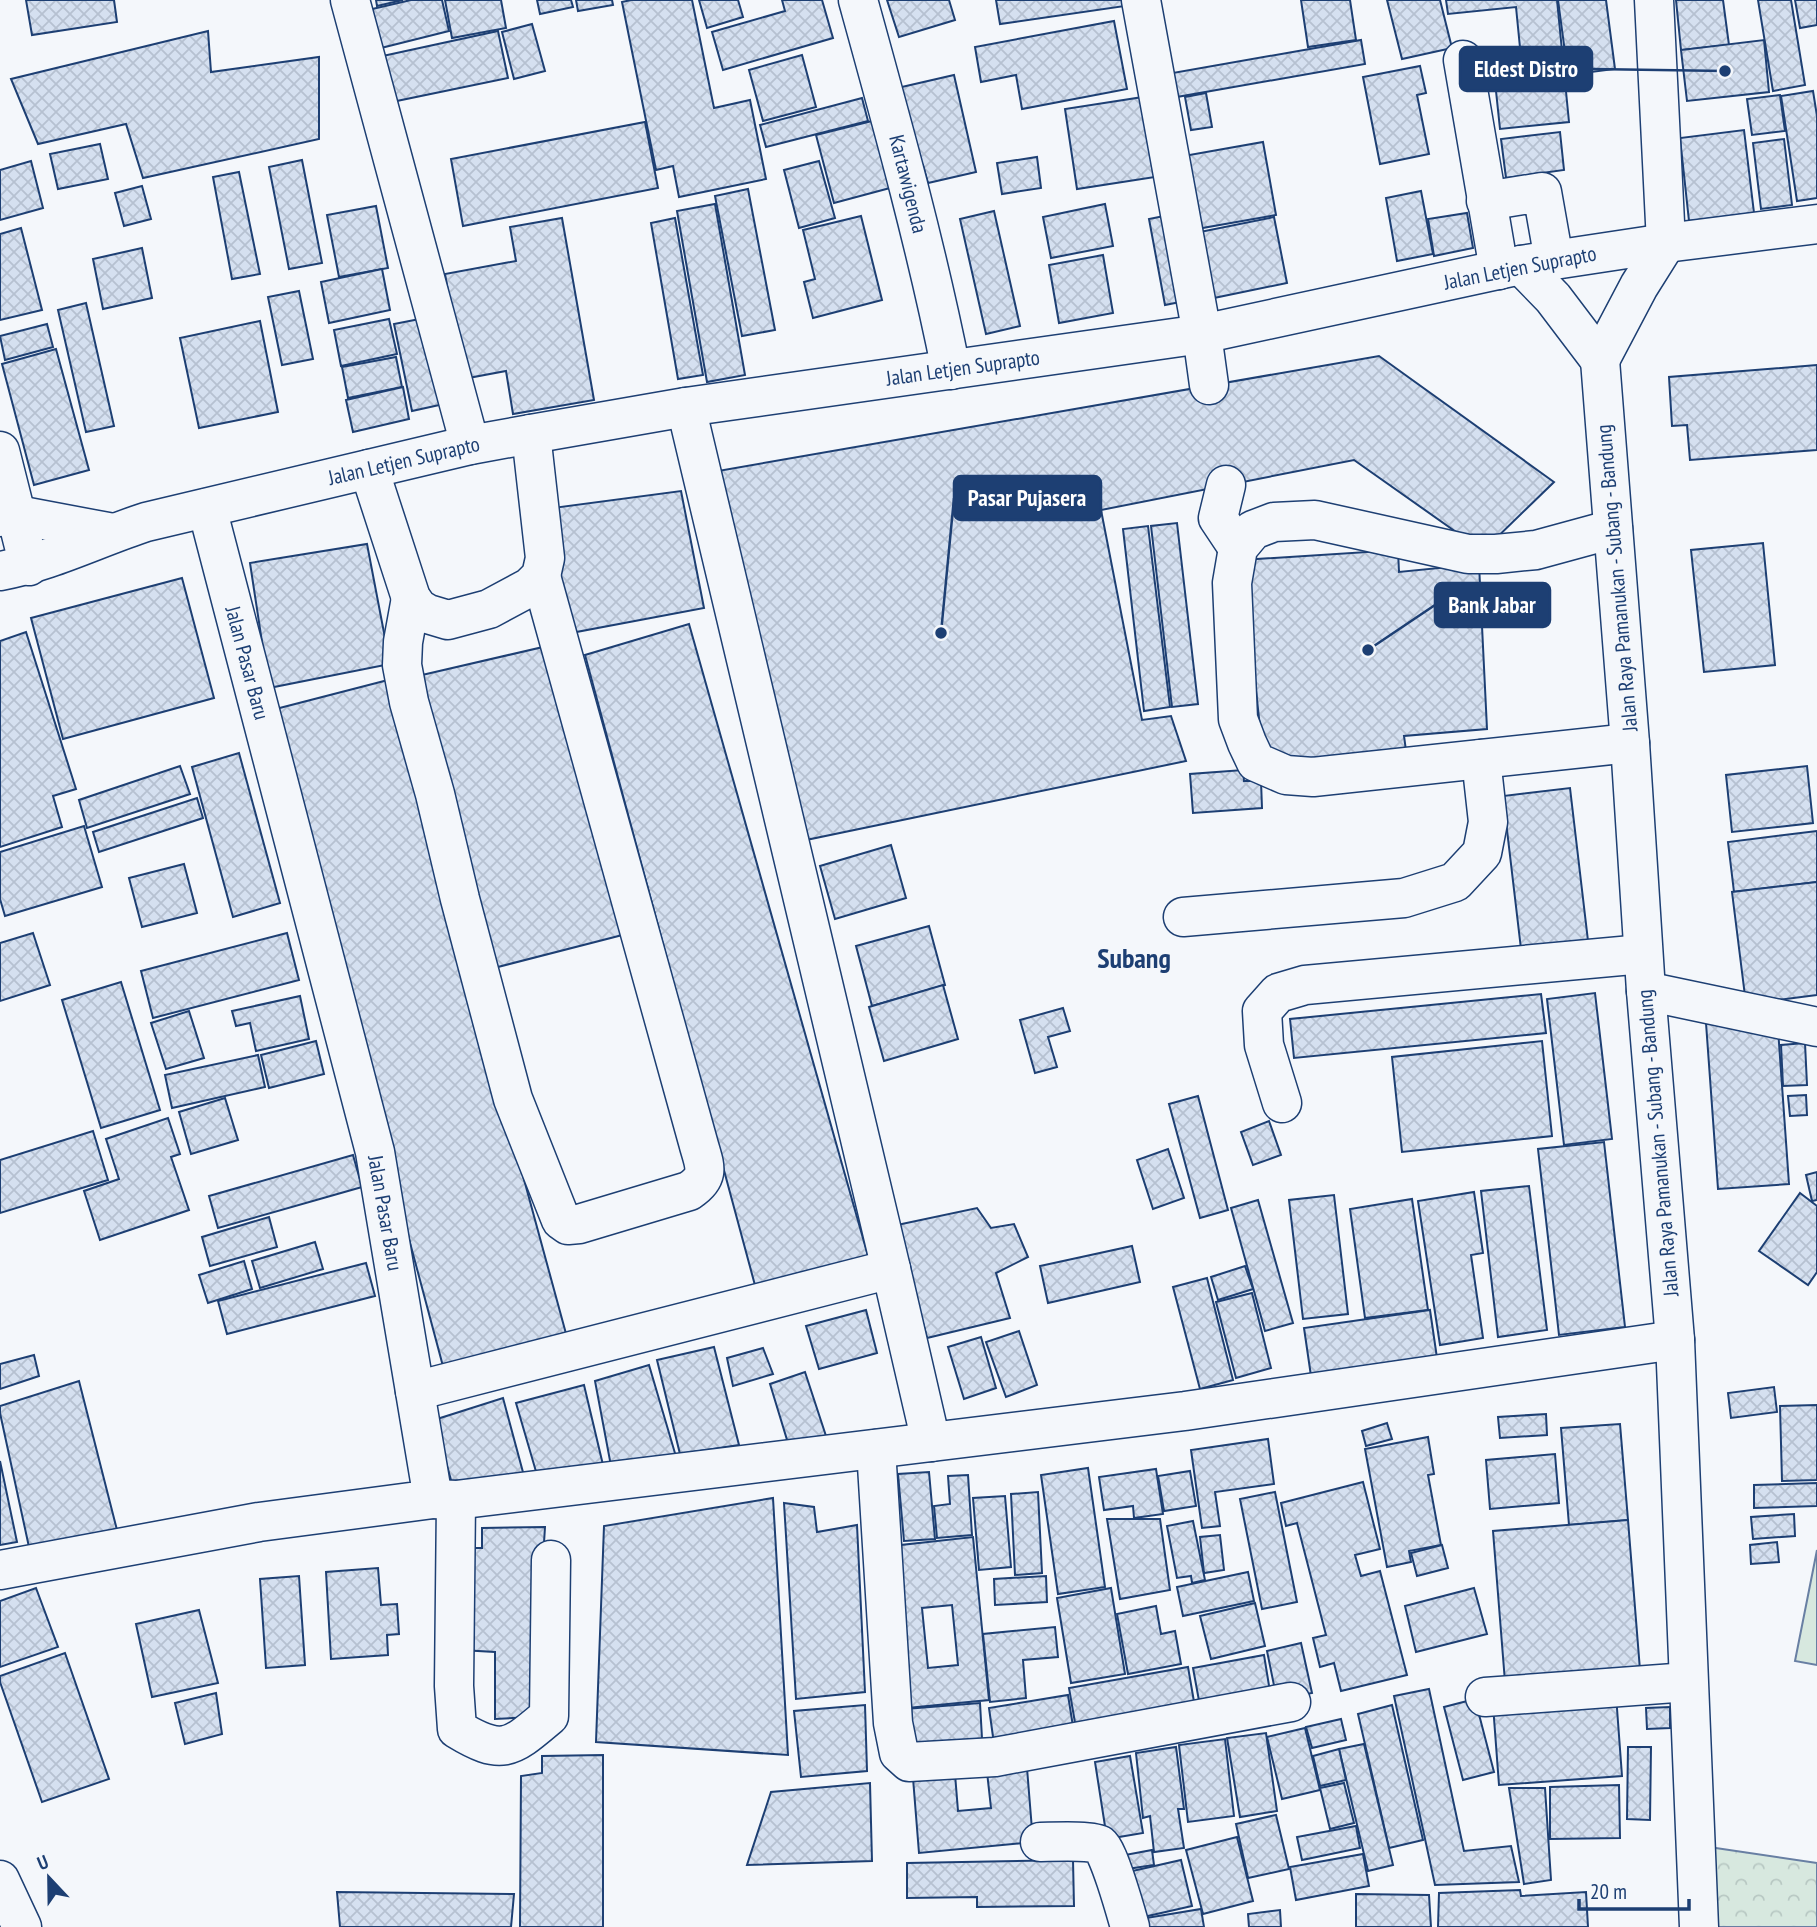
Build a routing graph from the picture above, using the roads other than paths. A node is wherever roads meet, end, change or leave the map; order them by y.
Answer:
1 (350, 0) edge
2 (858, 0) edge
3 (1141, 0) edge
4 (1654, 0) edge
5 (1463, 60) dead end
6 (1486, 201) junction
7 (1817, 224) edge
8 (1666, 243) junction
9 (1524, 265) junction
10 (1202, 334) junction
11 (1600, 360) junction
12 (951, 370) junction
13 (1209, 384) dead end
14 (686, 407) junction
15 (531, 434) junction
16 (470, 445) junction
17 (0, 452) edge
18 (369, 469) junction
19 (1226, 485) dead end
20 (207, 508) junction
21 (8, 516) edge
22 (1613, 529) junction
23 (113, 533) junction
24 (1238, 548) junction
25 (14, 568) edge
26 (541, 576) junction
27 (411, 598) junction
28 (1630, 743) junction
29 (1481, 759) junction
30 (1183, 917) dead end
31 (1643, 954) junction
32 (1646, 992) junction
33 (1817, 1027) edge
34 (1282, 1103) dead end
35 (891, 1269) junction
36 (1675, 1340) junction
37 (415, 1391) junction
38 (931, 1442) junction
39 (876, 1449) junction
40 (444, 1499) junction
41 (551, 1560) dead end
42 (0, 1570) edge
43 (1688, 1682) junction
44 (1485, 1697) dead end
45 (1291, 1702) dead end
46 (1040, 1842) dead end
47 (0, 1880) edge
48 (22, 1927) edge
49 (1130, 1927) edge
50 (1699, 1927) edge

1 - 16 street
2 - 12 street, Kartawigenda
3 - 10 street
4 - 8 street
5 - 6 street
6 - 9 street
6 - 9 street
7 - 8 street, Jalan Letjen Suprapto
8 - 9 street, Jalan Letjen Suprapto
8 - 11 street
9 - 10 street, Jalan Letjen Suprapto
9 - 11 street
10 - 12 street, Jalan Letjen Suprapto
10 - 13 street
11 - 22 street, Jalan Raya Pamanukan - Subang - Bandung
12 - 14 street, Jalan Letjen Suprapto
14 - 15 street, Jalan Letjen Suprapto
14 - 35 street
15 - 16 street, Jalan Letjen Suprapto
15 - 26 street
16 - 18 street, Jalan Letjen Suprapto
17 - 21 street
18 - 20 street, Jalan Letjen Suprapto
18 - 27 street
19 - 24 street
20 - 23 street, Jalan Letjen Suprapto
20 - 37 street, Jalan Pasar Baru
21 - 23 street, Jalan Letjen Suprapto
21 - 25 street
22 - 24 street
22 - 28 street, Jalan Raya Pamanukan - Subang - Bandung
23 - 25 street, Jalan Letjen Suprapto
24 - 29 street
26 - 27 street
26 - 27 street
28 - 29 street
28 - 31 street, Jalan Raya Pamanukan - Subang - Bandung
29 - 30 street
31 - 32 street, Jalan Raya Pamanukan - Subang - Bandung
31 - 34 street
32 - 33 street
32 - 36 street, Jalan Raya Pamanukan - Subang - Bandung
35 - 37 street
35 - 38 street
36 - 38 street
36 - 43 street, Jalan Raya Pamanukan - Subang - Bandung
37 - 40 street, Jalan Pasar Baru
38 - 39 street
39 - 40 street
39 - 45 street
40 - 41 street, Jalan Pasar Baru
40 - 42 street
43 - 44 street
43 - 50 street, Jalan Raya Pamanukan - Subang - Bandung
46 - 49 street
47 - 48 street

